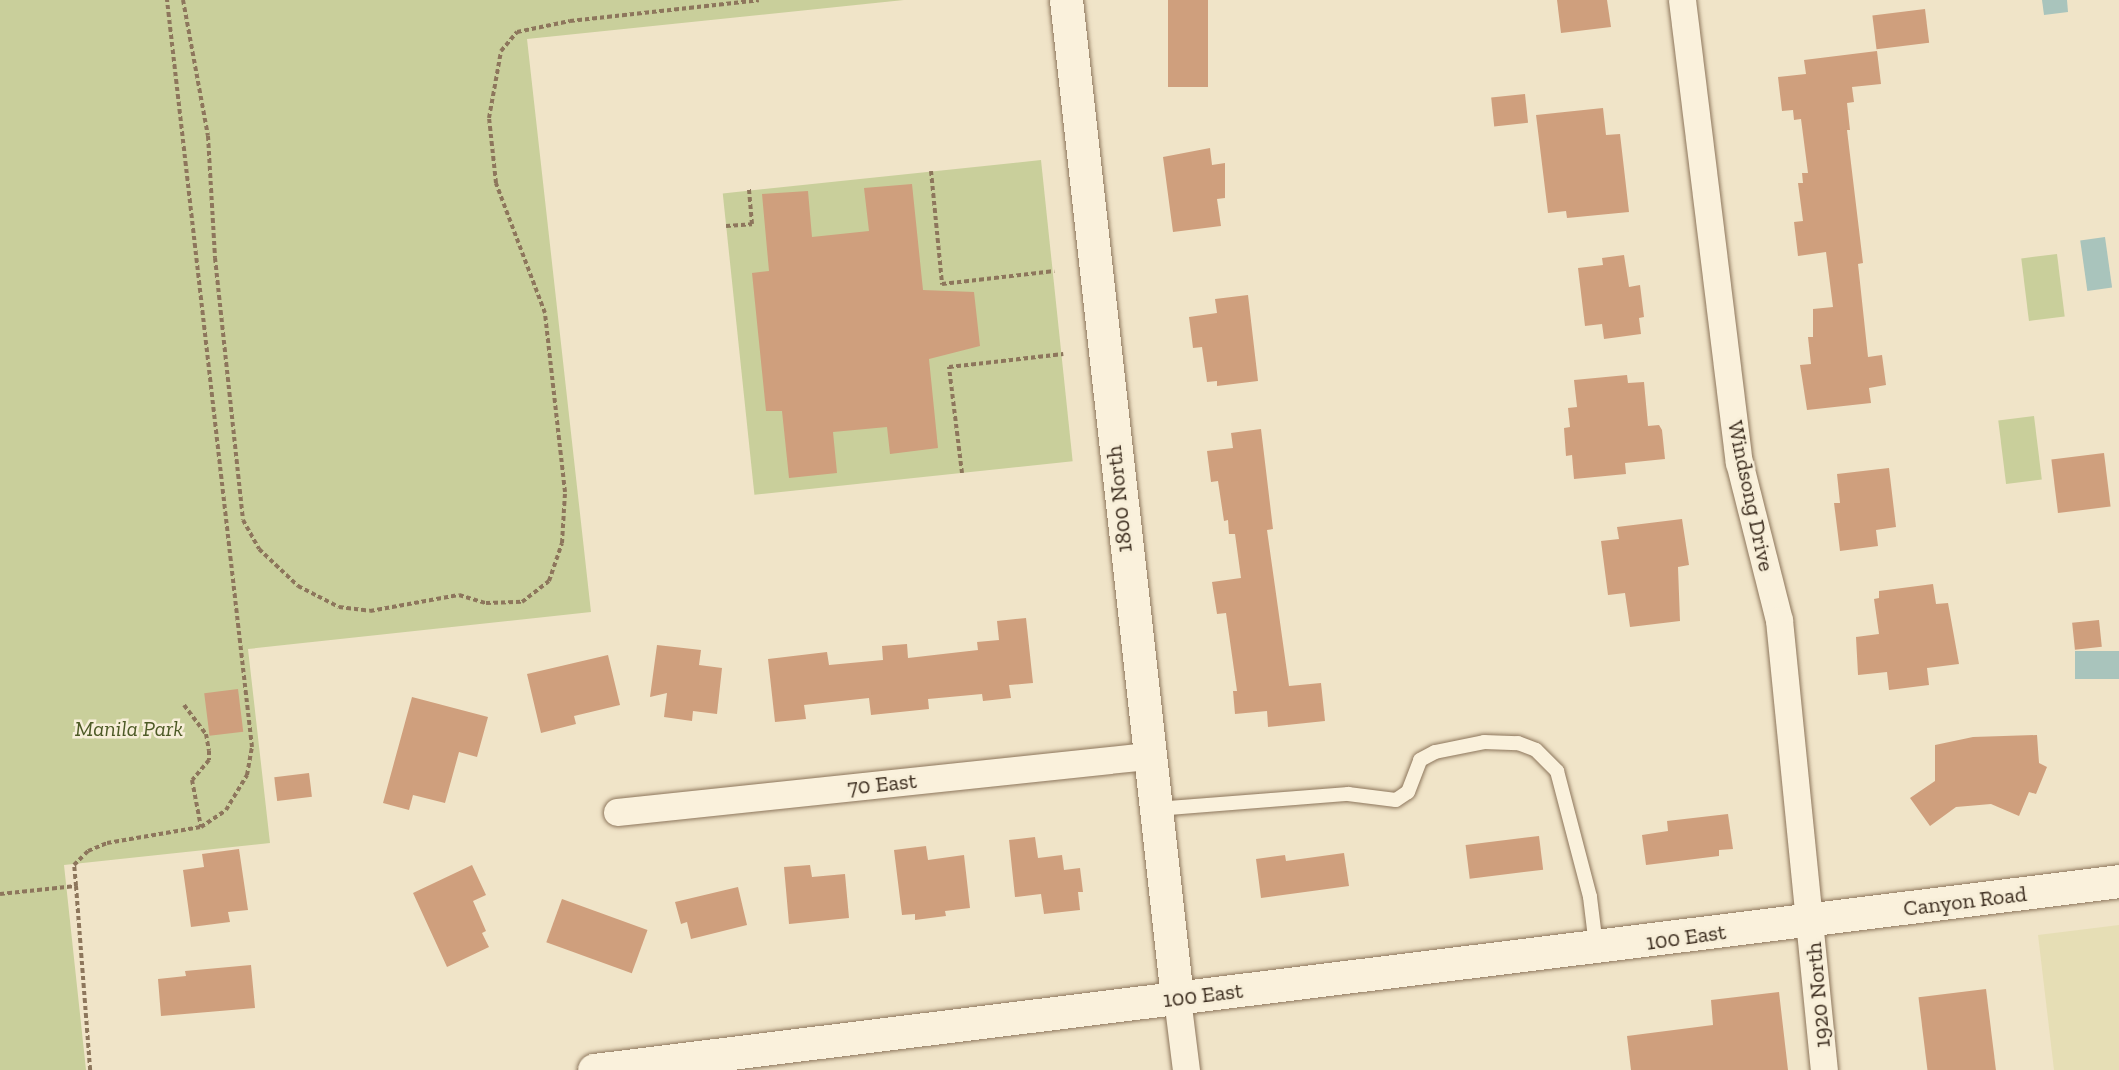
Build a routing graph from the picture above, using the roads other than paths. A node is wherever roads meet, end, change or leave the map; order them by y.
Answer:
1 (1066, 0) edge
2 (1682, 0) edge
3 (1147, 756) junction
4 (1154, 809) junction
5 (617, 812) dead end
6 (2119, 881) edge
7 (1812, 920) junction
8 (1596, 949) junction
9 (1177, 998) junction
10 (594, 1070) edge
11 (1186, 1070) edge
12 (1824, 1070) edge

1 - 3 main road, 1800 North
2 - 7 street, Windsong Drive
3 - 4 main road, 1800 North
3 - 5 street, 70 East
4 - 8 lane
4 - 9 main road, 1800 North
6 - 7 main road, Canyon Road
7 - 8 main road, 100 East
7 - 12 street, 1920 North
8 - 9 main road, 100 East
9 - 10 main road, 100 East
9 - 11 street

